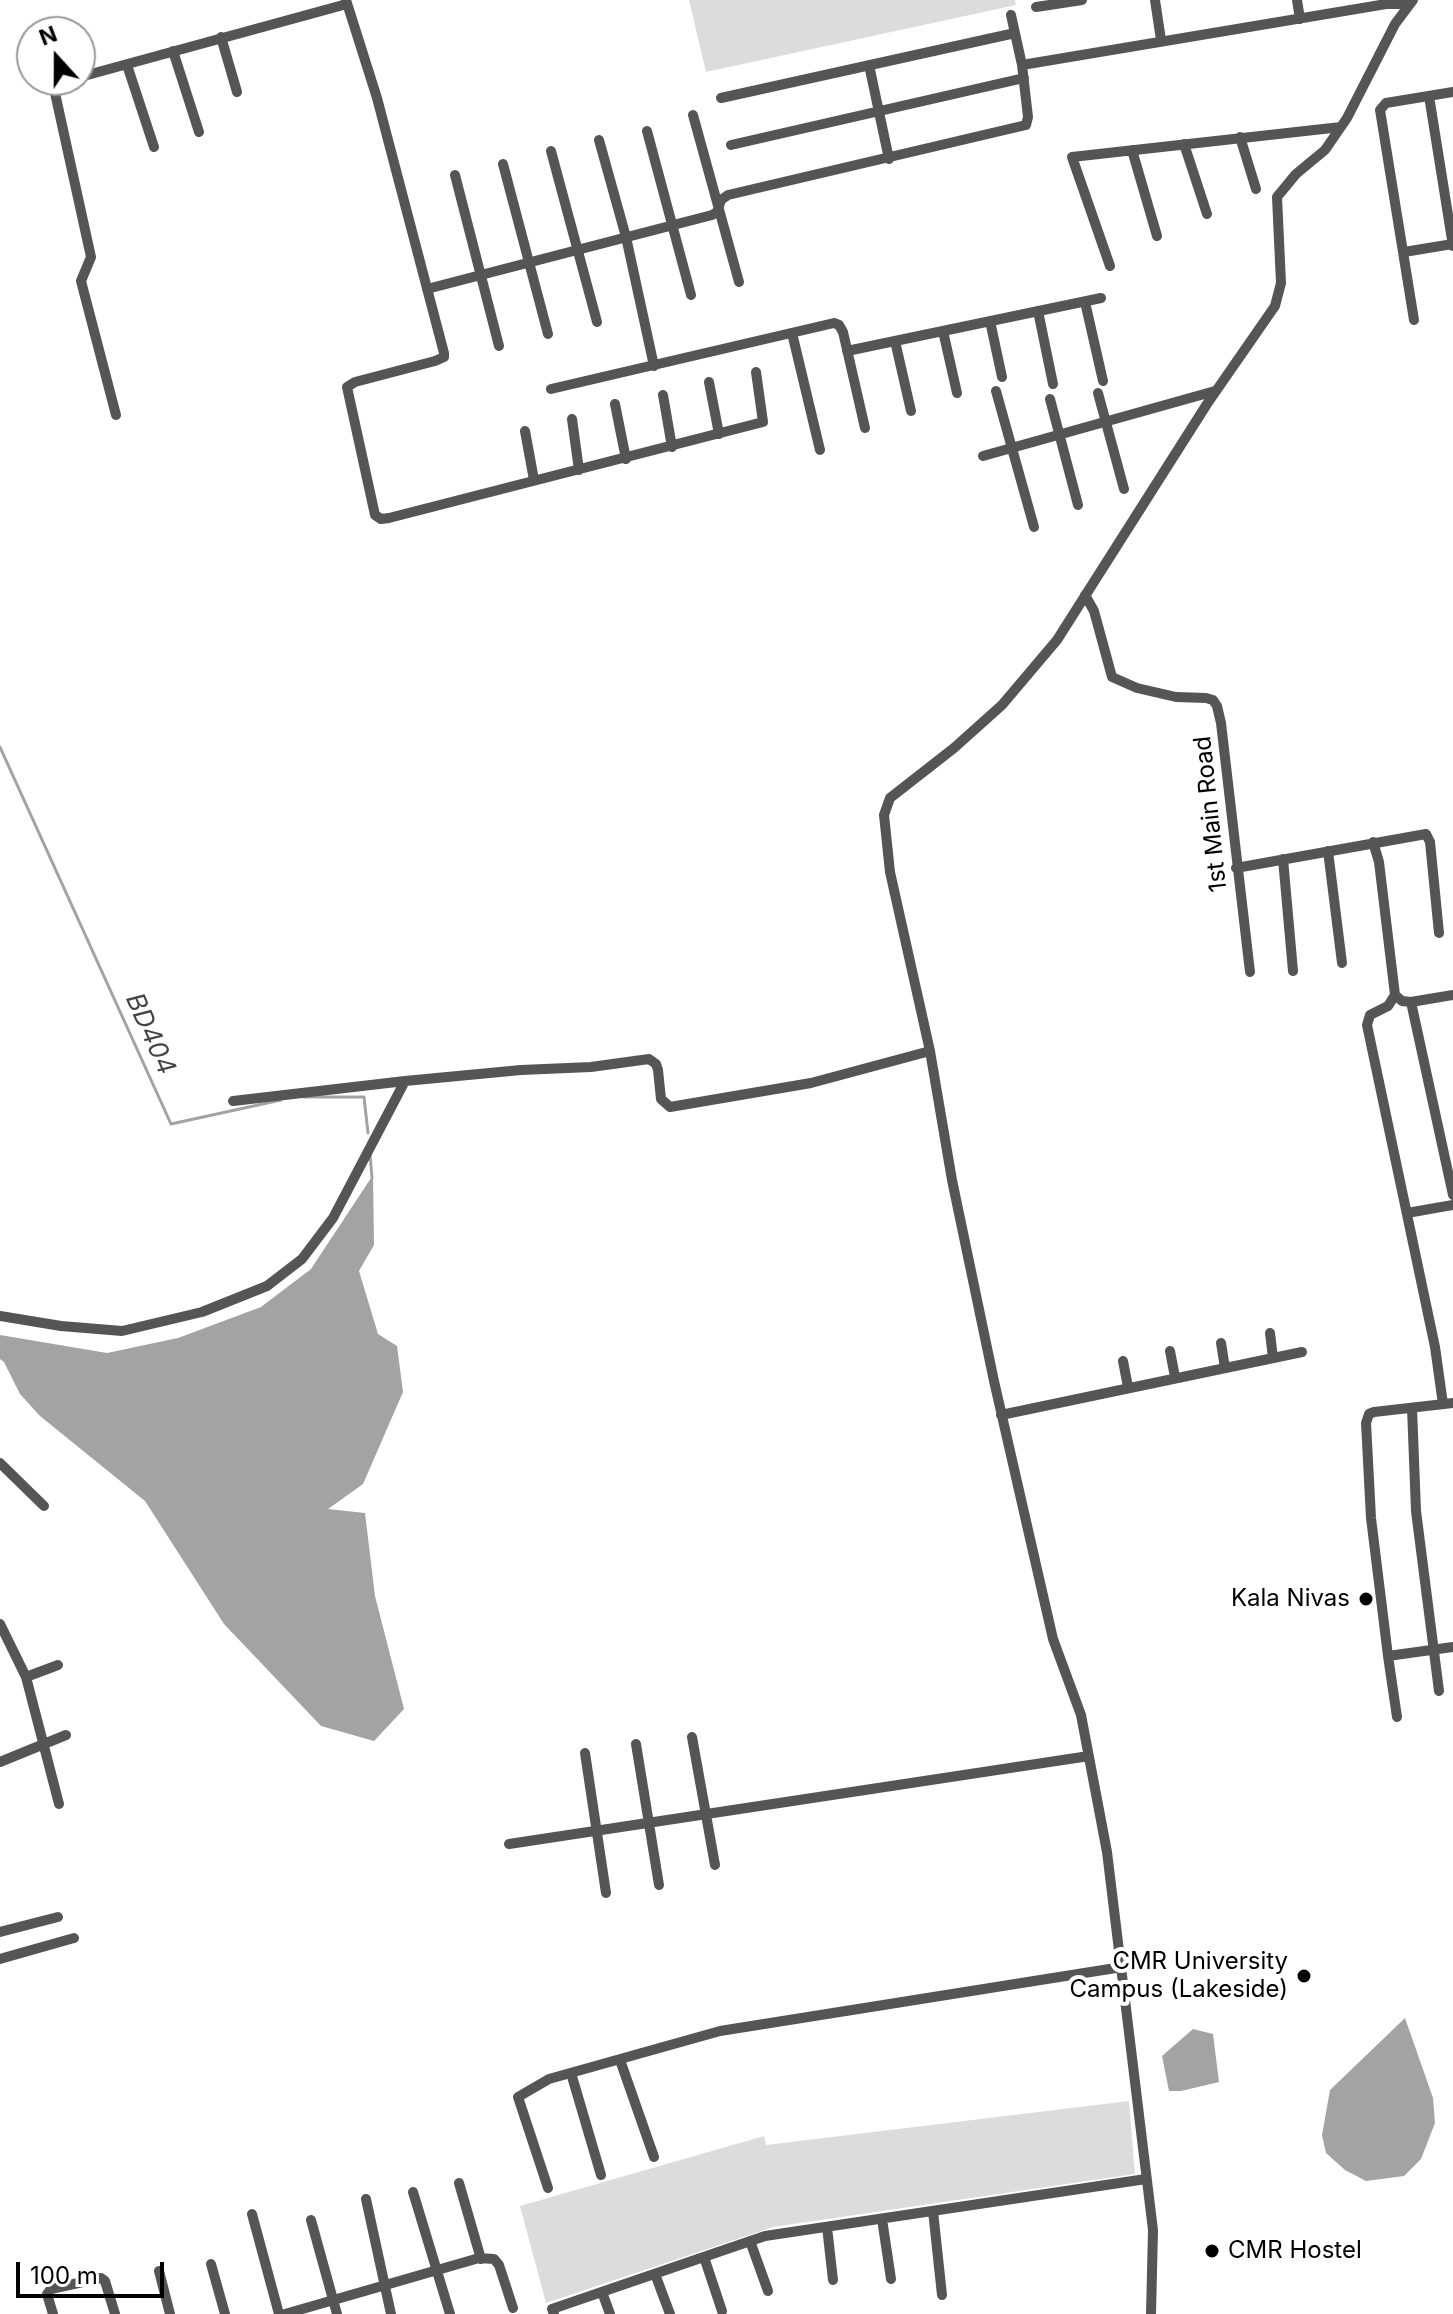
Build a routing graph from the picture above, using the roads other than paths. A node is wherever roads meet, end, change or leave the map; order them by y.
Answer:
1 (1082, 0) edge
2 (1155, 0) edge
3 (1297, 0) edge
4 (346, 2) edge
5 (1412, 2) edge
6 (1036, 7) dead end
7 (1011, 15) dead end
8 (1300, 19) junction
9 (1015, 33) junction
10 (221, 37) junction
11 (1161, 40) junction
12 (173, 51) junction
13 (127, 65) junction
14 (869, 65) junction
15 (1022, 65) junction
16 (96, 73) edge
17 (1024, 78) junction
18 (237, 92) dead end
19 (1453, 92) edge
20 (56, 96) edge
21 (1429, 96) junction
22 (721, 98) dead end
23 (879, 111) junction
24 (693, 115) dead end
25 (1341, 127) junction
26 (647, 131) dead end
27 (199, 132) dead end
28 (1240, 137) junction
29 (599, 140) dead end
30 (1184, 144) junction
31 (731, 145) dead end
32 (154, 147) dead end
33 (1132, 150) junction
34 (551, 151) dead end
35 (889, 159) junction
36 (503, 164) dead end
37 (455, 175) dead end
38 (1256, 189) dead end
39 (719, 209) junction
40 (1207, 214) dead end
41 (673, 225) junction
42 (1157, 236) dead end
43 (626, 237) junction
44 (1453, 245) edge
45 (577, 249) junction
46 (1404, 252) junction
47 (529, 261) junction
48 (1110, 266) dead end
49 (480, 274) junction
50 (739, 282) dead end
51 (427, 289) junction
52 (691, 295) dead end
53 (1101, 298) dead end
54 (1085, 302) junction
55 (1038, 311) junction
56 (1414, 320) dead end
57 (990, 321) junction
58 (597, 322) dead end
59 (943, 331) junction
60 (792, 333) junction
61 (548, 334) dead end
62 (895, 341) junction
63 (499, 346) dead end
64 (847, 351) junction
65 (654, 366) junction
66 (756, 372) dead end
67 (1002, 377) dead end
68 (1103, 381) dead end
69 (709, 382) dead end
70 (1053, 384) dead end
71 (551, 389) dead end
72 (996, 391) dead end
73 (1215, 391) junction
74 (957, 393) dead end
75 (1098, 393) dead end
76 (663, 395) dead end
77 (1050, 399) dead end
78 (615, 404) dead end
79 (911, 411) dead end
80 (116, 415) dead end
81 (572, 419) dead end
82 (1106, 422) junction
83 (865, 428) dead end
84 (525, 431) dead end
85 (719, 434) junction
86 (1060, 435) junction
87 (672, 447) junction
88 (1012, 448) junction
89 (820, 450) dead end
90 (983, 456) dead end
91 (626, 459) junction
92 (579, 470) junction
93 (534, 480) junction
94 (1124, 489) dead end
95 (1078, 505) dead end
96 (1034, 527) dead end
97 (1085, 595) junction
98 (1373, 842) junction
99 (1328, 851) junction
100 (1283, 859) junction
101 (1236, 868) junction
102 (1439, 933) dead end
103 (1342, 963) dead end
104 (1293, 971) dead end
105 (1250, 972) dead end
106 (1395, 995) junction
107 (1453, 995) edge
108 (1411, 1002) junction
109 (930, 1051) junction
110 (405, 1081) junction
111 (233, 1101) dead end
112 (1453, 1195) edge
113 (1453, 1205) edge
114 (1407, 1213) junction
115 (0, 1316) edge
116 (1270, 1333) dead end
117 (1221, 1343) dead end
118 (1170, 1351) dead end
119 (1302, 1352) dead end
120 (1273, 1358) junction
121 (1123, 1361) dead end
122 (1225, 1368) junction
123 (1175, 1377) junction
124 (1128, 1387) junction
125 (1448, 1404) edge
126 (1412, 1408) junction
127 (1001, 1415) junction
128 (0, 1463) edge
129 (44, 1506) dead end
130 (0, 1624) edge
131 (1453, 1647) edge
132 (1433, 1649) junction
133 (1388, 1656) junction
134 (58, 1665) dead end
135 (26, 1677) junction
136 (1439, 1691) dead end
137 (1397, 1717) dead end
138 (66, 1735) dead end
139 (692, 1737) dead end
140 (44, 1743) junction
141 (636, 1744) dead end
142 (585, 1753) dead end
143 (1089, 1756) junction
144 (0, 1762) edge
145 (59, 1804) dead end
146 (706, 1814) junction
147 (649, 1823) junction
148 (597, 1831) junction
149 (509, 1844) dead end
150 (715, 1865) dead end
151 (659, 1885) dead end
152 (606, 1893) dead end
153 (58, 1917) dead end
154 (0, 1932) edge
155 (74, 1938) dead end
156 (0, 1959) edge
157 (1122, 1967) junction
158 (620, 2060) junction
159 (571, 2073) junction
160 (654, 2157) dead end
161 (601, 2175) dead end
162 (1146, 2179) junction
163 (459, 2183) dead end
164 (548, 2188) dead end
165 (413, 2192) dead end
166 (366, 2199) dead end
167 (933, 2211) junction
168 (252, 2214) dead end
169 (882, 2219) junction
170 (311, 2220) dead end
171 (827, 2227) junction
172 (750, 2241) junction
173 (704, 2257) junction
174 (481, 2259) junction
175 (211, 2264) dead end
176 (437, 2269) junction
177 (159, 2271) dead end
178 (655, 2274) junction
179 (891, 2279) dead end
180 (833, 2280) dead end
181 (385, 2284) junction
182 (768, 2291) dead end
183 (602, 2292) junction
184 (942, 2295) dead end
185 (333, 2300) junction
186 (513, 2308) dead end
187 (722, 2311) dead end
188 (53, 2314) edge
189 (115, 2314) edge
190 (170, 2314) edge
191 (225, 2314) edge
192 (279, 2314) edge
193 (285, 2314) edge
194 (337, 2314) edge
195 (391, 2314) edge
196 (450, 2314) edge
197 (554, 2314) edge
198 (610, 2314) edge
199 (670, 2314) edge
200 (1151, 2314) edge

1 - 6 street
2 - 11 street
3 - 8 street
4 - 10 street
4 - 51 street
5 - 8 street
5 - 25 street
7 - 9 street
8 - 11 street
9 - 14 street
9 - 15 street
10 - 12 street
10 - 18 street
11 - 15 street
12 - 13 street
12 - 27 street
13 - 16 street
13 - 32 street
14 - 22 street
14 - 23 street
15 - 17 street
17 - 23 street
17 - 35 street
19 - 21 street
20 - 80 street
21 - 44 street
21 - 46 street
23 - 31 street
23 - 35 street
24 - 39 street
25 - 28 street
25 - 73 street
26 - 41 street
28 - 30 street
28 - 38 street
29 - 43 street
30 - 33 street
30 - 40 street
33 - 42 street
33 - 48 street
34 - 45 street
35 - 39 street
36 - 47 street
37 - 49 street
39 - 41 street
39 - 50 street
41 - 43 street
41 - 52 street
43 - 45 street
43 - 65 street
44 - 46 street
45 - 47 street
45 - 58 street
46 - 56 street
47 - 49 street
47 - 61 street
49 - 51 street
49 - 63 street
51 - 93 street
53 - 54 street
54 - 55 street
54 - 68 street
55 - 57 street
55 - 70 street
57 - 59 street
57 - 67 street
59 - 62 street
59 - 74 street
60 - 64 street
60 - 65 street
60 - 89 street
62 - 64 street
62 - 79 street
64 - 83 street
65 - 71 street
66 - 85 street
69 - 85 street
72 - 88 street
73 - 82 street
73 - 97 street
75 - 82 street
76 - 87 street
77 - 86 street
78 - 91 street
81 - 92 street
82 - 86 street
82 - 94 street
84 - 93 street
85 - 87 street
86 - 88 street
86 - 95 street
87 - 91 street
88 - 90 street
88 - 96 street
91 - 92 street
92 - 93 street
97 - 101 street, 1st Main Road
97 - 109 street
98 - 99 street
98 - 102 street
98 - 106 street
99 - 100 street
99 - 103 street
100 - 101 street
100 - 104 street
101 - 105 street, 1st Main Road
106 - 108 street
106 - 114 street
107 - 108 street
108 - 112 street
109 - 110 street
109 - 127 street
110 - 111 street
110 - 115 street
113 - 114 street
114 - 125 street
116 - 120 street
117 - 122 street
118 - 123 street
119 - 120 street
120 - 122 street
121 - 124 street
122 - 123 street
123 - 124 street
124 - 127 street
125 - 126 street
126 - 132 street
126 - 133 street
127 - 143 street
128 - 129 street
130 - 135 street
131 - 132 street
132 - 133 street
132 - 136 street
133 - 137 street
134 - 135 street
135 - 140 street
138 - 140 street
139 - 146 street
140 - 144 street
140 - 145 street
141 - 147 street
142 - 148 street
143 - 146 street
143 - 157 street
146 - 147 street
146 - 150 street
147 - 148 street
147 - 151 street
148 - 149 street
148 - 152 street
153 - 154 street
155 - 156 street
157 - 158 street
157 - 162 street
158 - 159 street
158 - 160 street
159 - 161 street
159 - 164 street
162 - 167 street
162 - 200 street
163 - 174 street
165 - 176 street
166 - 181 street
167 - 169 street
167 - 184 street
168 - 192 street
169 - 171 street
169 - 179 street
170 - 185 street
171 - 172 street
171 - 180 street
172 - 173 street
172 - 182 street
173 - 178 street
173 - 187 street
174 - 176 street
174 - 186 street
175 - 191 street
176 - 181 street
176 - 196 street
177 - 190 street
178 - 183 street
178 - 199 street
181 - 185 street
181 - 195 street
183 - 197 street
183 - 198 street
185 - 193 street
185 - 194 street
188 - 189 street

